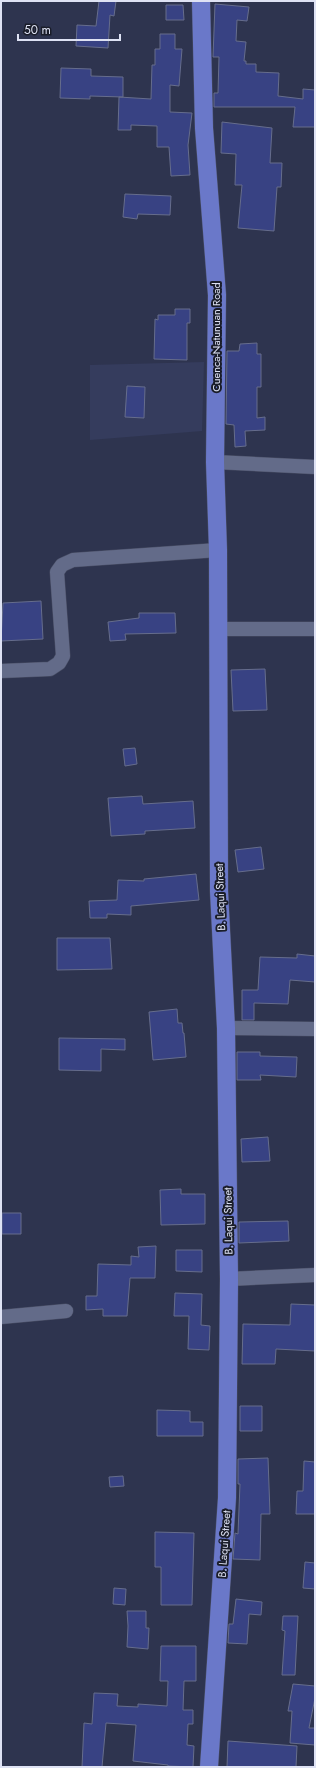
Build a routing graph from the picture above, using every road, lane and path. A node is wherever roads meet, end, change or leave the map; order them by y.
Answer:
1 (201, 1) edge
2 (215, 462) junction
3 (315, 467) edge
4 (218, 550) junction
5 (218, 629) junction
6 (315, 629) edge
7 (1, 671) edge
8 (217, 674) joint
9 (226, 1028) junction
10 (315, 1029) edge
11 (315, 1275) edge
12 (229, 1278) junction
13 (66, 1311) dead end
14 (1, 1317) edge
15 (209, 1767) edge

1 - 2 main road, Cuenca-Natunuan Road
2 - 3 street
2 - 4 main road, Cuenca-Natunuan Road
4 - 5 main road, Cuenca-Natunuan Road
4 - 7 street
5 - 6 street
5 - 8 main road, Cuenca-Natunuan Road
8 - 9 main road, B. Laqui Street
9 - 10 street
9 - 12 main road, B. Laqui Street
11 - 12 street
12 - 15 main road, B. Laqui Street
13 - 14 street

